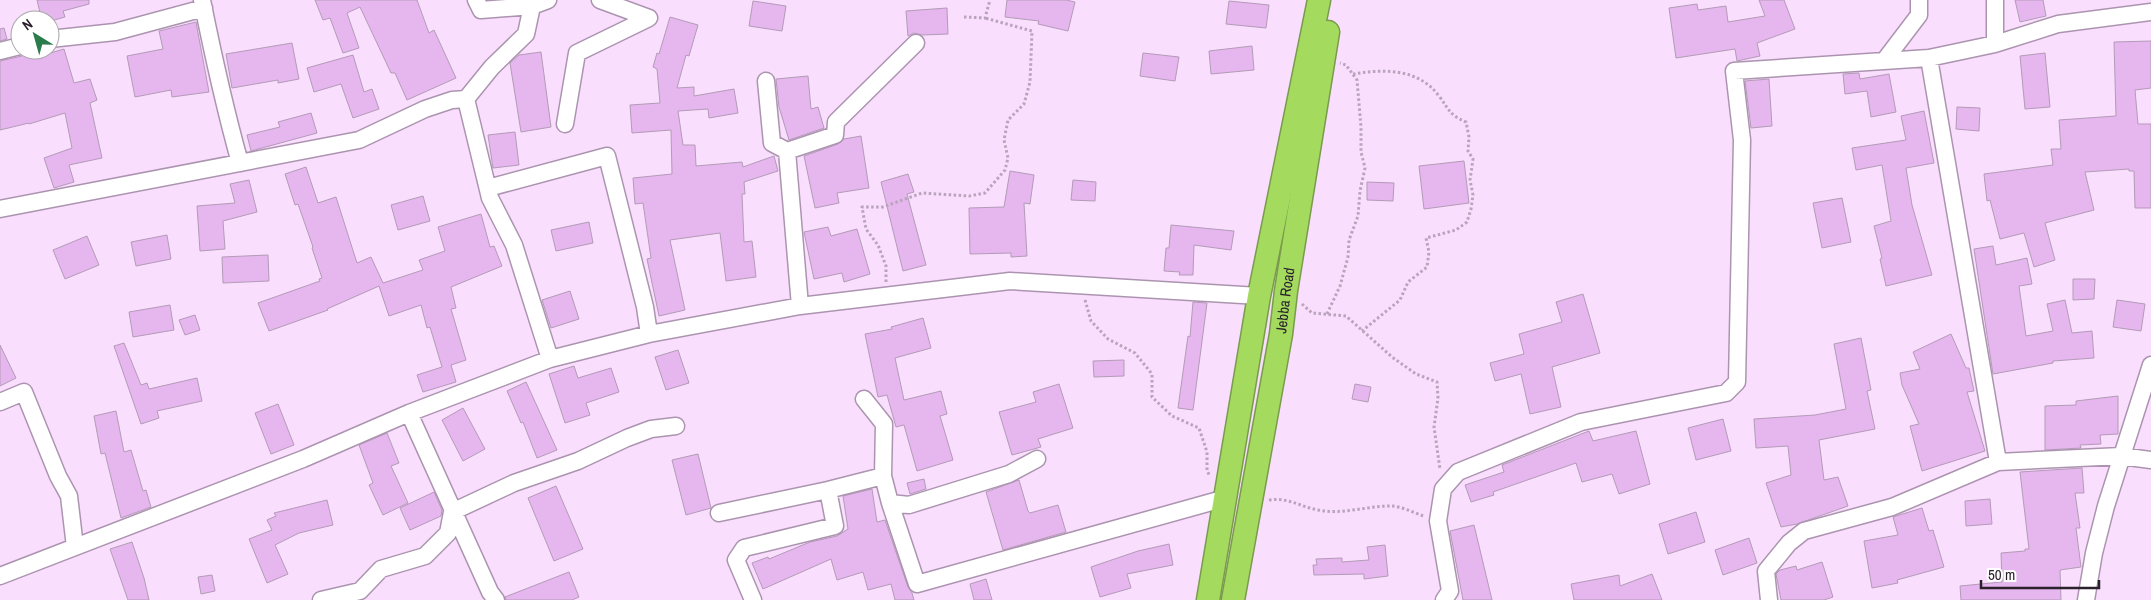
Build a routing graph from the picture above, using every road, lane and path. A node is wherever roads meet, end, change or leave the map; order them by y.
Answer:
1 (476, 0) edge
2 (548, 0) edge
3 (600, 0) edge
4 (990, 0) edge
5 (1319, 0) edge
6 (1334, 0) edge
7 (1919, 0) edge
8 (1995, 0) edge
9 (203, 4) edge
10 (532, 6) junction
11 (2151, 12) edge
12 (964, 17) dead end
13 (984, 18) junction
14 (60, 38) edge
15 (916, 43) dead end
16 (1995, 44) junction
17 (1323, 56) junction
18 (1929, 58) junction
19 (1884, 61) junction
20 (1353, 74) junction
21 (766, 81) dead end
22 (466, 99) junction
23 (565, 124) dead end
24 (787, 151) junction
25 (240, 163) junction
26 (488, 188) junction
27 (0, 209) edge
28 (1083, 286) junction
29 (1286, 291) junction
30 (886, 296) junction
31 (1260, 296) junction
32 (800, 306) junction
33 (1327, 314) junction
34 (1362, 331) junction
35 (649, 334) junction
36 (550, 359) junction
37 (2151, 365) edge
38 (864, 399) dead end
39 (0, 402) edge
40 (409, 413) junction
41 (676, 426) dead end
42 (2121, 456) junction
43 (1037, 459) dead end
44 (2151, 460) edge
45 (1998, 462) junction
46 (884, 476) junction
47 (1444, 489) junction
48 (828, 490) junction
49 (1217, 501) junction
50 (1251, 502) junction
51 (890, 503) junction
52 (452, 512) junction
53 (719, 513) dead end
54 (1438, 521) junction
55 (75, 547) junction
56 (0, 576) edge
57 (321, 600) edge
58 (496, 600) edge
59 (753, 600) edge
60 (1208, 600) edge
61 (1233, 600) edge
62 (1444, 600) edge
63 (1769, 600) edge
64 (2086, 600) edge

1 - 10 street
2 - 10 street
3 - 23 street
4 - 13 path
5 - 31 highway
6 - 17 highway, Jebba Road
7 - 19 street
8 - 16 street
9 - 14 street
9 - 25 street
10 - 22 street
11 - 16 street
12 - 13 path
13 - 30 path
15 - 24 street
16 - 18 street
17 - 20 path
17 - 29 highway, Jebba Road
18 - 19 street
18 - 45 street
19 - 47 street
20 - 33 path
20 - 34 path
21 - 24 street
22 - 25 street
22 - 26 street
24 - 32 street
25 - 27 street
26 - 35 street
26 - 36 street
28 - 30 street
28 - 31 street
28 - 49 path
29 - 33 path
29 - 50 highway, Jebba Road
30 - 32 street
31 - 49 highway
32 - 35 street
33 - 34 path
34 - 47 path
35 - 36 street
36 - 40 street
37 - 42 street
38 - 46 street
39 - 55 street
40 - 52 street
40 - 55 street
41 - 52 street
42 - 44 street
42 - 45 street
42 - 64 street
43 - 51 street
45 - 63 street
46 - 48 street
46 - 51 street
47 - 54 street
48 - 53 street
48 - 59 street
49 - 51 street
49 - 60 highway
50 - 54 path
50 - 61 highway, Jebba Road
52 - 57 street
52 - 58 street
54 - 62 street
55 - 56 street

